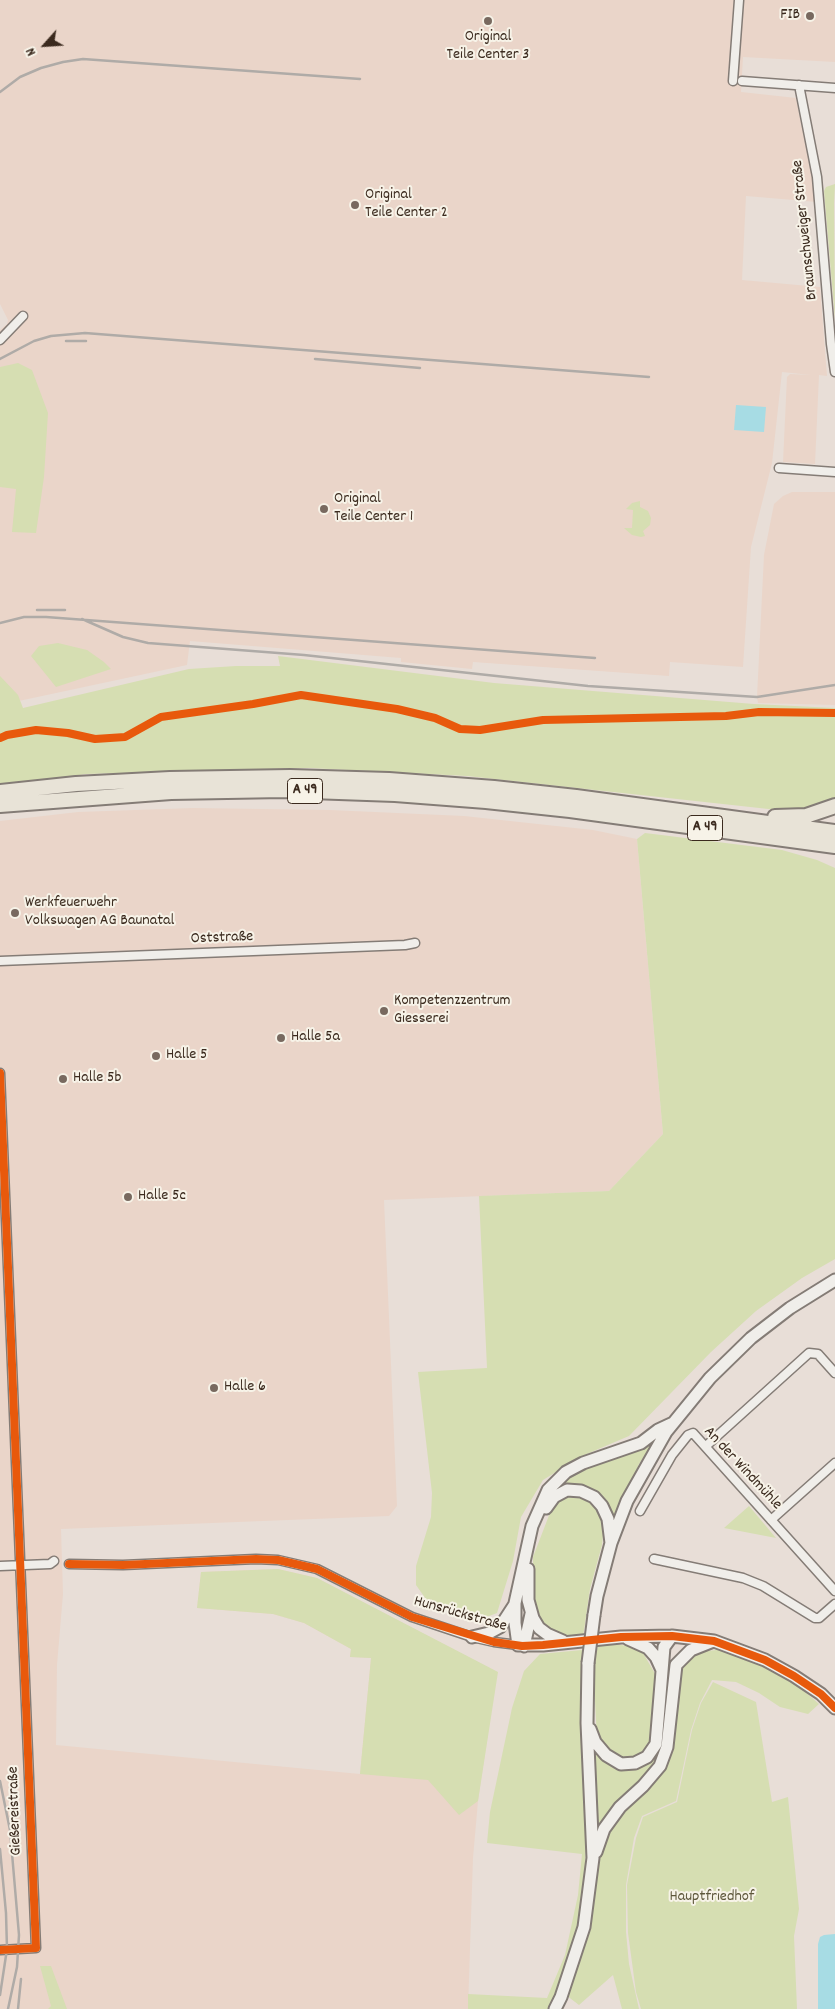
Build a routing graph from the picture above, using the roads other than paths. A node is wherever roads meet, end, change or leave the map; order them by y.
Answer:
1 (739, 0) edge
2 (733, 81) dead end
3 (742, 81) dead end
4 (799, 85) junction
5 (835, 88) edge
6 (23, 316) dead end
7 (0, 340) edge
8 (835, 372) edge
9 (779, 468) dead end
10 (835, 472) edge
11 (0, 792) edge
12 (0, 805) edge
13 (835, 806) edge
14 (727, 818) junction
15 (835, 832) edge
16 (800, 841) junction
17 (835, 846) edge
18 (835, 856) edge
19 (415, 943) dead end
20 (0, 961) edge
21 (0, 1073) edge
22 (835, 1280) edge
23 (835, 1373) edge
24 (673, 1423) junction
25 (706, 1446) junction
26 (835, 1463) edge
27 (640, 1510) dead end
28 (771, 1520) junction
29 (611, 1543) junction
30 (654, 1559) dead end
31 (0, 1566) edge
32 (20, 1566) junction
33 (835, 1591) edge
34 (516, 1603) junction
35 (835, 1604) edge
36 (531, 1614) junction
37 (672, 1636) junction
38 (472, 1637) junction
39 (621, 1637) junction
40 (714, 1641) junction
41 (567, 1642) junction
42 (521, 1645) junction
43 (676, 1665) junction
44 (662, 1670) junction
45 (835, 1708) edge
46 (587, 1723) junction
47 (593, 1858) junction
48 (0, 1950) edge
49 (555, 2009) edge

1 - 2 street
3 - 4 street
4 - 5 street
4 - 8 street, Braunschweiger Straße
6 - 7 street
9 - 10 street
11 - 14 highway, A 49
12 - 16 highway, A 49
13 - 14 highway
14 - 15 highway, A 49
16 - 17 highway, A 49
16 - 18 highway
19 - 20 street, Oststraße
21 - 32 street, Gießereistraße
22 - 24 main road
23 - 25 street
24 - 29 main road
24 - 34 main road
25 - 27 street, An der Windmühle
25 - 28 street, An der Windmühle
26 - 28 street
28 - 33 street, An der Windmühle
29 - 36 main road
29 - 46 main road, bridge
30 - 35 street
31 - 32 street, Hunsrückstraße
32 - 38 street, Hunsrückstraße
32 - 48 street, Gießereistraße
34 - 38 main road
34 - 42 main road
36 - 41 main road
36 - 42 main road
37 - 39 main road, Hunsrückstraße
37 - 40 main road, Hunsrückstraße
37 - 43 main road
37 - 44 main road
38 - 42 street, Hunsrückstraße
39 - 41 main road, Hunsrückstraße
39 - 44 main road
40 - 43 main road
40 - 45 main road, Hunsrückstraße
41 - 42 main road, Hunsrückstraße
43 - 47 main road
44 - 46 main road
46 - 47 main road
47 - 49 main road

